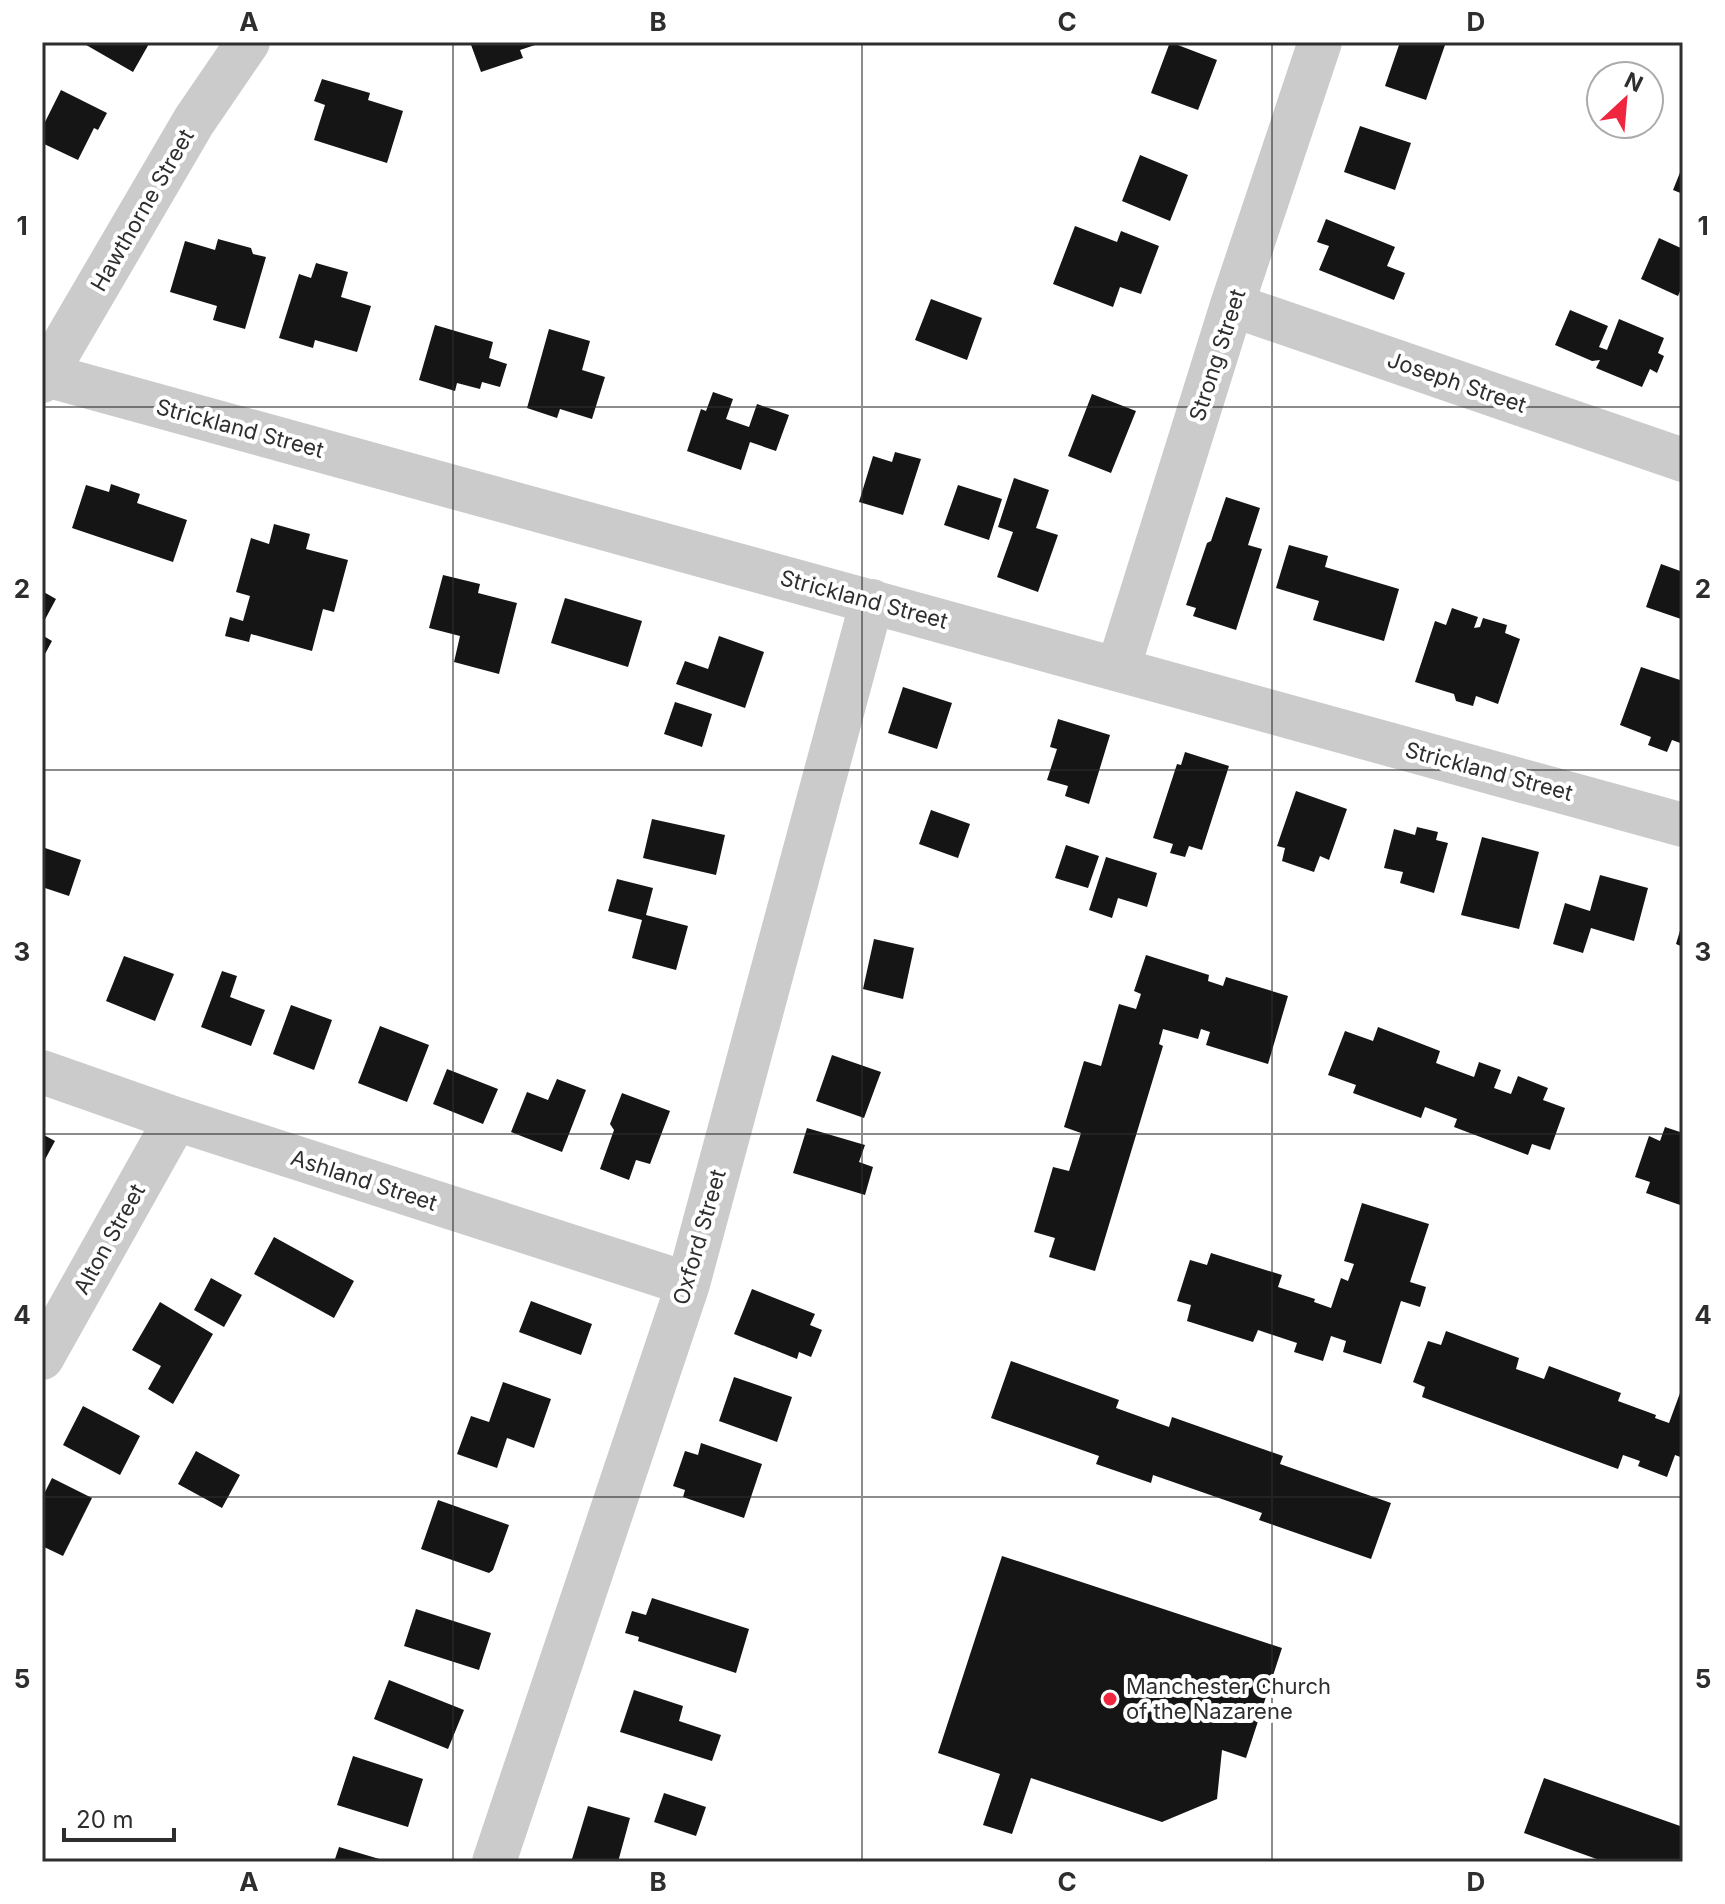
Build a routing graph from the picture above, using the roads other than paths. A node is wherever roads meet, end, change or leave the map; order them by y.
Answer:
1 (248, 42) edge
2 (1320, 42) edge
3 (1232, 305) junction
4 (44, 378) edge
5 (1683, 460) edge
6 (872, 601) junction
7 (1118, 669) junction
8 (1683, 825) edge
9 (42, 1072) edge
10 (176, 1119) junction
11 (688, 1284) junction
12 (42, 1358) edge
13 (494, 1862) edge

1 - 4 street, Hawthorne Street
2 - 3 street, Strong Street
3 - 5 street, Joseph Street
3 - 7 street, Strong Street
4 - 6 street, Strickland Street
6 - 7 street, Strickland Street
6 - 11 street, Oxford Street
7 - 8 street, Strickland Street
9 - 10 street, Ashland Street
10 - 11 street, Ashland Street
10 - 12 street, Alton Street
11 - 13 street, Oxford Street

